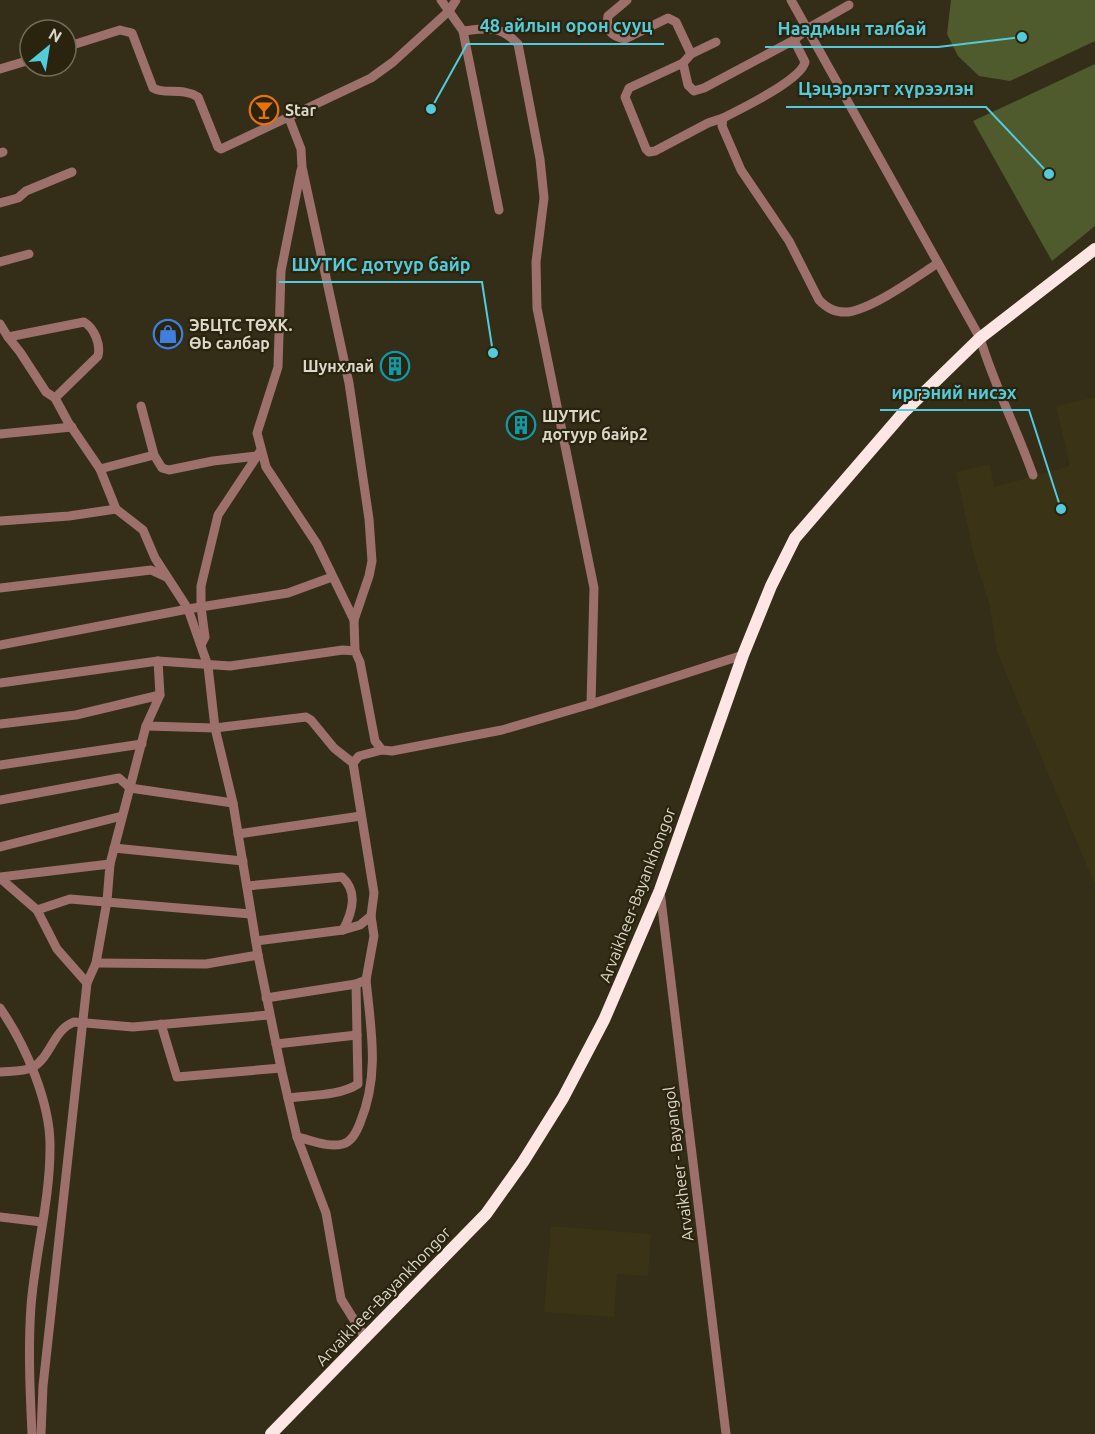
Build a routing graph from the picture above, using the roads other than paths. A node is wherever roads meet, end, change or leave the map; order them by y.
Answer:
1 (441, 0) edge
2 (456, 0) edge
3 (627, 0) edge
4 (791, 0) edge
5 (849, 4) dead end
6 (449, 11) junction
7 (807, 29) junction
8 (463, 31) junction
9 (794, 40) junction
10 (716, 42) dead end
11 (78, 43) edge
12 (691, 54) junction
13 (683, 63) junction
14 (18, 64) edge
15 (0, 69) edge
16 (289, 118) junction
17 (723, 118) junction
18 (302, 166) junction
19 (72, 171) dead end
20 (0, 203) edge
21 (499, 210) dead end
22 (1095, 249) edge
23 (29, 254) dead end
24 (0, 262) edge
25 (938, 263) junction
26 (0, 324) edge
27 (8, 337) junction
28 (980, 338) junction
29 (56, 398) junction
30 (141, 406) dead end
31 (72, 427) junction
32 (0, 434) edge
33 (259, 453) junction
34 (154, 454) junction
35 (100, 470) junction
36 (1033, 475) dead end
37 (116, 508) junction
38 (0, 521) edge
39 (167, 577) junction
40 (332, 577) junction
41 (0, 588) edge
42 (201, 607) junction
43 (188, 609) junction
44 (354, 620) junction
45 (0, 645) edge
46 (201, 645) junction
47 (355, 651) junction
48 (743, 655) junction
49 (158, 661) junction
50 (208, 666) junction
51 (0, 682) edge
52 (160, 695) junction
53 (591, 704) junction
54 (0, 724) edge
55 (146, 726) junction
56 (216, 728) junction
57 (142, 744) junction
58 (382, 750) junction
59 (353, 763) junction
60 (0, 765) edge
61 (130, 788) junction
62 (0, 800) edge
63 (232, 803) junction
64 (123, 816) junction
65 (361, 816) junction
66 (238, 834) junction
67 (0, 847) edge
68 (114, 848) junction
69 (243, 861) junction
70 (110, 864) junction
71 (0, 877) edge
72 (247, 886) junction
73 (660, 890) junction
74 (107, 902) junction
75 (38, 910) junction
76 (251, 914) junction
77 (371, 916) junction
78 (343, 930) junction
79 (256, 941) junction
80 (258, 955) junction
81 (96, 963) junction
82 (366, 981) junction
83 (87, 983) junction
84 (356, 984) junction
85 (266, 998) junction
86 (1, 1012) edge
87 (269, 1015) junction
88 (81, 1021) junction
89 (161, 1024) junction
90 (357, 1035) junction
91 (276, 1044) junction
92 (32, 1068) junction
93 (281, 1068) junction
94 (0, 1072) edge
95 (288, 1098) junction
96 (297, 1137) junction
97 (0, 1216) edge
98 (42, 1222) junction
99 (366, 1339) junction
100 (32, 1434) edge
101 (41, 1434) edge
102 (271, 1434) edge
103 (726, 1434) edge

1 - 6 street
2 - 6 street
3 - 12 street
4 - 7 street
5 - 7 street
6 - 8 street
6 - 16 street
7 - 9 street
7 - 25 street
8 - 21 street
8 - 53 street
9 - 13 street
9 - 17 street
10 - 12 street
11 - 16 street
12 - 13 street
13 - 17 street
14 - 15 street
16 - 18 street
17 - 25 street
18 - 33 street
18 - 44 street
19 - 20 street
22 - 28 highway, Arvaikheer-Bayankhongor
23 - 24 street
25 - 28 street
26 - 27 street
27 - 29 street
27 - 29 street
28 - 36 street
28 - 48 highway, Arvaikheer-Bayankhongor
29 - 31 street
30 - 34 street
31 - 32 street
31 - 35 street
33 - 34 street
33 - 40 street
33 - 42 street
34 - 35 street
35 - 37 street
37 - 38 street
37 - 39 street
39 - 41 street
39 - 43 street
40 - 42 street
40 - 44 street
42 - 43 street
42 - 46 street
43 - 45 street
43 - 46 street
44 - 47 street
46 - 50 street
47 - 50 street
47 - 58 street
48 - 53 street
48 - 73 highway, Arvaikheer-Bayankhongor
49 - 50 street
49 - 51 street
49 - 52 street
50 - 56 street
52 - 54 street
52 - 55 street
53 - 58 street
55 - 56 street
55 - 57 street
56 - 59 street
56 - 63 street
57 - 60 street
57 - 61 street
58 - 59 street
59 - 65 street
61 - 62 street
61 - 63 street
61 - 64 street
63 - 66 street
64 - 67 street
64 - 68 street
65 - 66 street
65 - 77 street
66 - 69 street
68 - 69 street
68 - 70 street
69 - 72 street
70 - 71 street
70 - 74 street
71 - 75 street
72 - 76 street
72 - 78 street
73 - 99 highway, Arvaikheer-Bayankhongor
73 - 103 street, Arvaikheer - Bayangol
74 - 75 street
74 - 76 street
74 - 81 street
75 - 83 street
76 - 79 street
77 - 78 street
77 - 82 street
78 - 79 street
79 - 80 street
80 - 81 street
80 - 85 street
81 - 83 street
82 - 84 street
82 - 96 street
83 - 88 street
84 - 85 street
84 - 90 street
85 - 87 street
86 - 92 street
87 - 89 street
87 - 91 street
88 - 89 street
88 - 92 street
88 - 101 street
89 - 93 street
90 - 91 street
90 - 95 street
91 - 93 street
92 - 94 street
92 - 98 street
93 - 95 street
95 - 96 street
96 - 99 street
97 - 98 street
98 - 100 street
99 - 102 highway, Arvaikheer-Bayankhongor

